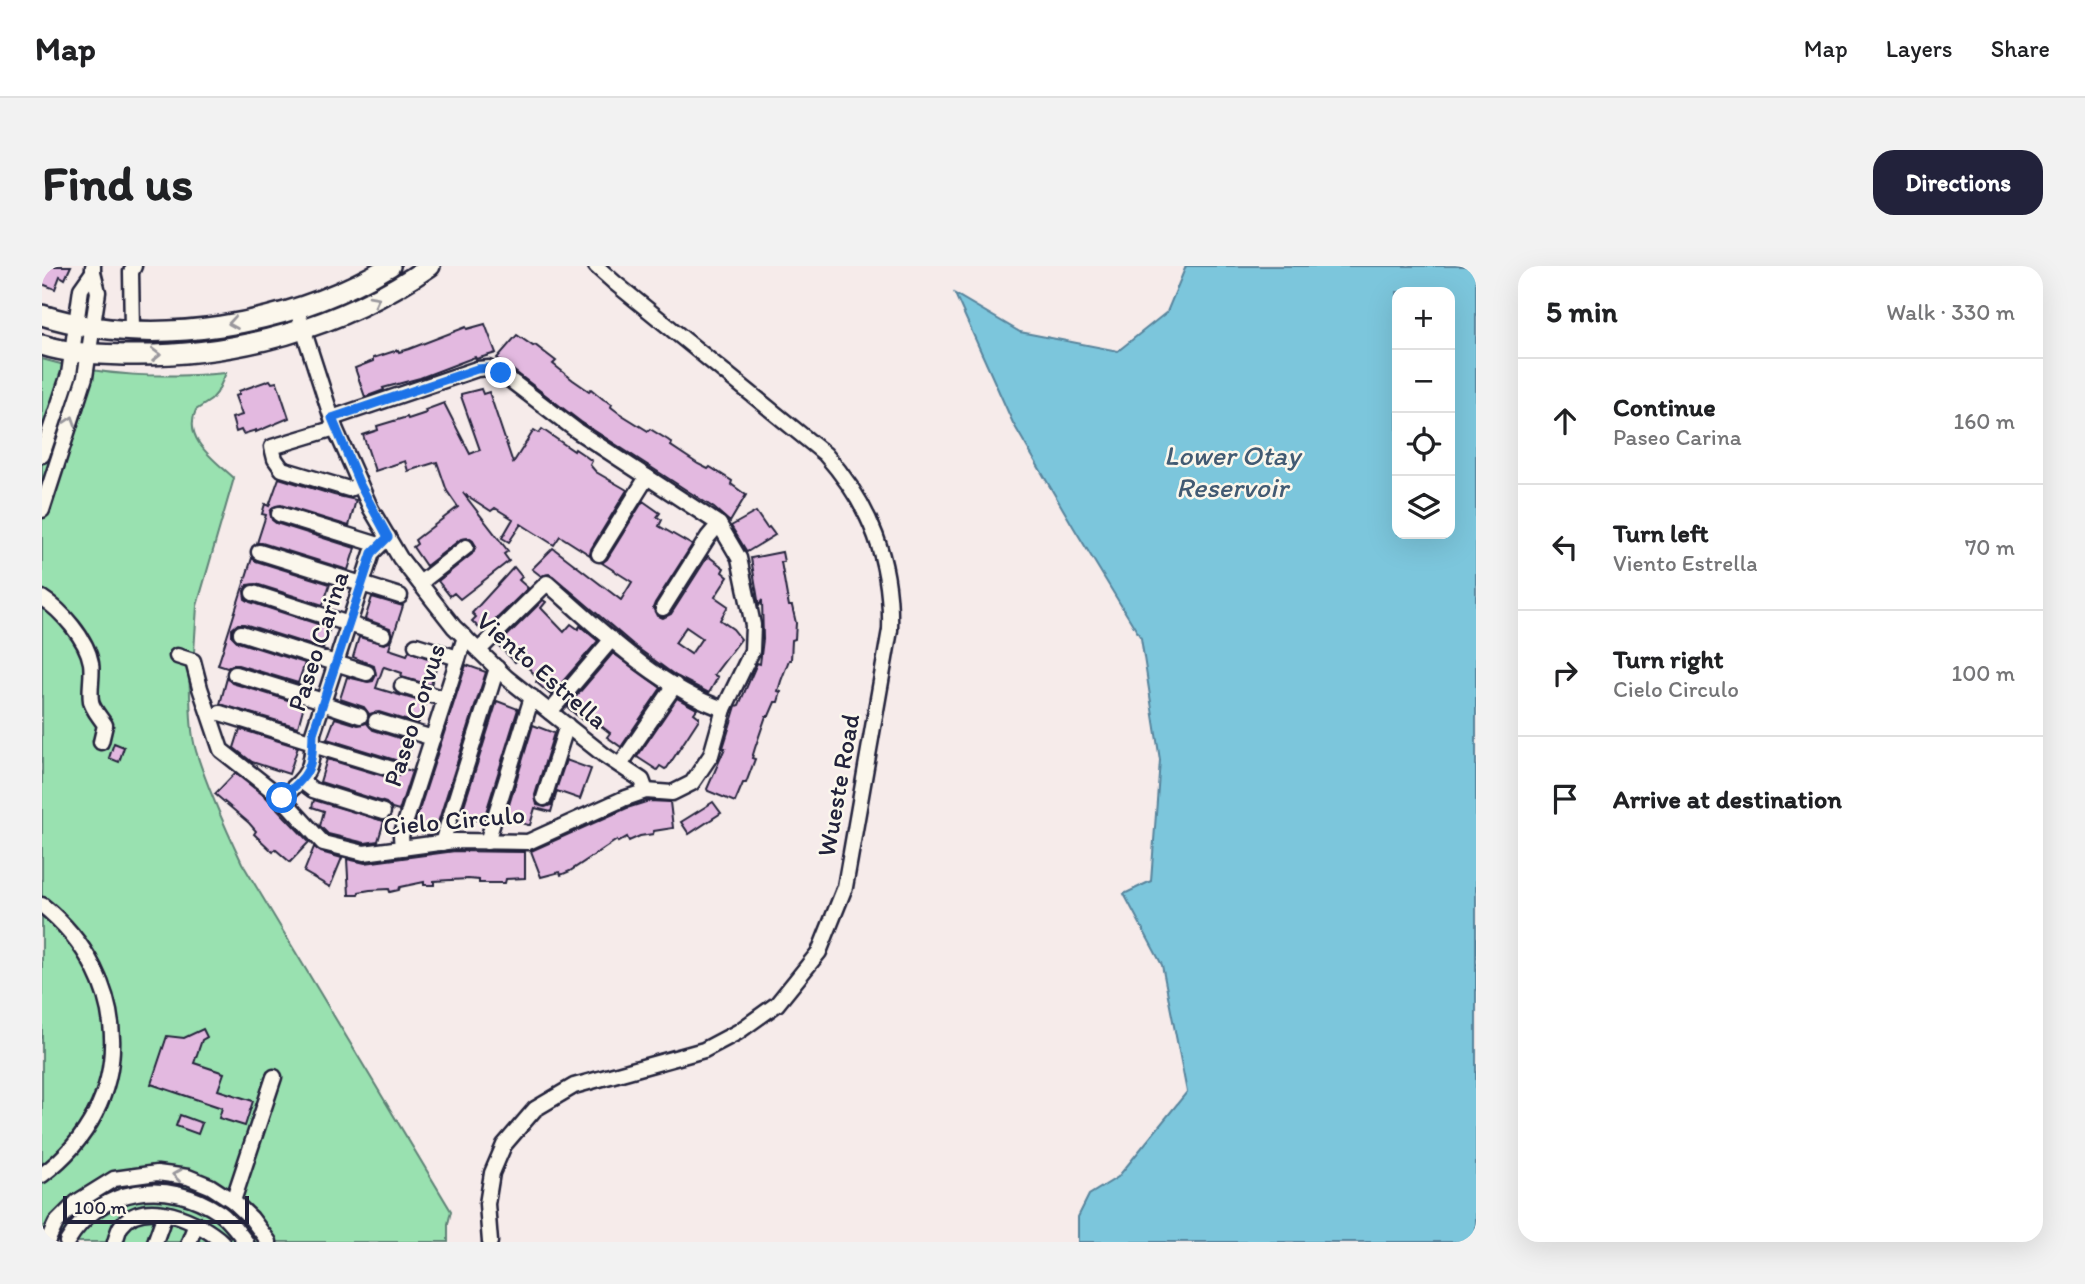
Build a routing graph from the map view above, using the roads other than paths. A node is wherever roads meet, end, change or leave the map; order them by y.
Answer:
1 (134, 266) edge
2 (390, 266) edge
3 (430, 266) edge
4 (596, 266) edge
5 (93, 269) edge
6 (296, 307) junction
7 (42, 315) edge
8 (84, 325) junction
9 (132, 330) junction
10 (303, 330) junction
11 (42, 345) edge
12 (79, 353) junction
13 (333, 423) junction
14 (42, 455) edge
15 (647, 477) junction
16 (360, 485) junction
17 (42, 510) edge
18 (279, 514) dead end
19 (719, 524) junction
20 (384, 541) junction
21 (466, 547) dead end
22 (259, 552) dead end
23 (599, 554) dead end
24 (420, 583) junction
25 (362, 584) junction
26 (253, 593) dead end
27 (400, 596) dead end
28 (42, 598) edge
29 (663, 608) dead end
30 (349, 624) junction
31 (241, 633) dead end
32 (383, 635) dead end
33 (465, 637) junction
34 (612, 639) junction
35 (416, 645) dead end
36 (479, 650) junction
37 (177, 656) dead end
38 (458, 658) junction
39 (335, 663) junction
40 (497, 668) junction
41 (368, 673) dead end
42 (235, 674) dead end
43 (676, 685) junction
44 (402, 686) dead end
45 (531, 697) junction
46 (445, 699) junction
47 (323, 702) junction
48 (724, 709) junction
49 (550, 712) junction
50 (220, 713) dead end
51 (360, 716) dead end
52 (376, 721) dead end
53 (567, 725) junction
54 (433, 738) junction
55 (101, 742) dead end
56 (313, 744) junction
57 (620, 765) junction
58 (392, 769) dead end
59 (301, 781) junction
60 (646, 792) junction
61 (544, 797) dead end
62 (282, 798) junction
63 (383, 812) dead end
64 (487, 842) junction
65 (442, 843) junction
66 (402, 848) junction
67 (42, 905) edge
68 (274, 1077) dead end
69 (42, 1175) edge
70 (233, 1201) junction
71 (165, 1214) junction
72 (196, 1223) junction
73 (47, 1242) edge
74 (67, 1242) edge
75 (116, 1242) edge
76 (155, 1242) edge
77 (189, 1242) edge
78 (222, 1242) edge
79 (246, 1242) edge
80 (269, 1242) edge
81 (490, 1242) edge

1 - 9 street
2 - 6 main road
10 -> 3 main road
4 - 81 street, Wueste Road
5 - 8 street
6 -> 9 main road
6 - 10 street, Viento Estrella
7 - 8 main road
8 - 9 main road
8 - 12 street
12 -> 10 main road
10 - 13 street, Viento Estrella
11 - 12 main road
12 - 14 street
17 -> 12 street
13 - 15 street, Cielo Circulo
13 - 16 street, Viento Estrella
13 - 16 street, Cielo Circulo
15 - 19 street, Cielo Circulo
15 - 23 street
16 - 20 street, Viento Estrella
18 - 20 street
19 - 29 street
19 - 48 street, Cielo Circulo
20 - 24 street, Viento Estrella
20 - 25 street, Paseo Carina
21 - 24 street
22 - 25 street
24 - 33 street, Viento Estrella
25 - 27 street
25 - 30 street, Paseo Carina
26 - 30 street
28 - 55 street
30 - 32 street
30 - 39 street, Paseo Carina
31 - 39 street
33 - 36 street, Viento Estrella
33 - 38 street, Paseo Corvus
34 - 36 street
34 - 43 street
34 - 49 street
35 - 38 street
36 - 40 street, Viento Estrella
37 - 62 street, Cielo Circulo
38 - 46 street, Paseo Corvus
39 - 41 street
39 - 47 street, Paseo Carina
40 - 45 street, Viento Estrella
40 - 65 street
42 - 47 street
43 - 48 street
43 - 57 street
44 - 46 street
45 - 49 street, Viento Estrella
45 - 64 street
46 - 54 street, Paseo Corvus
47 - 51 street
47 - 56 street, Paseo Carina
48 - 60 street, Cielo Circulo
49 - 53 street, Viento Estrella
50 - 56 street
52 - 54 street
53 - 57 street, Viento Estrella
53 - 61 street
54 - 66 street, Paseo Corvus
56 - 58 street
56 - 59 street, Paseo Carina
57 - 60 street, Viento Estrella
59 - 62 street, Paseo Carina
59 - 63 street
60 - 64 street, Cielo Circulo
62 - 66 street, Cielo Circulo
64 - 65 street, Cielo Circulo
65 - 66 street, Cielo Circulo
67 - 69 street
68 - 70 street
70 -> 73 street
70 - 80 street
71 - 72 street
71 - 75 street
71 - 76 street
72 - 77 street
72 - 78 street
74 - 79 street

